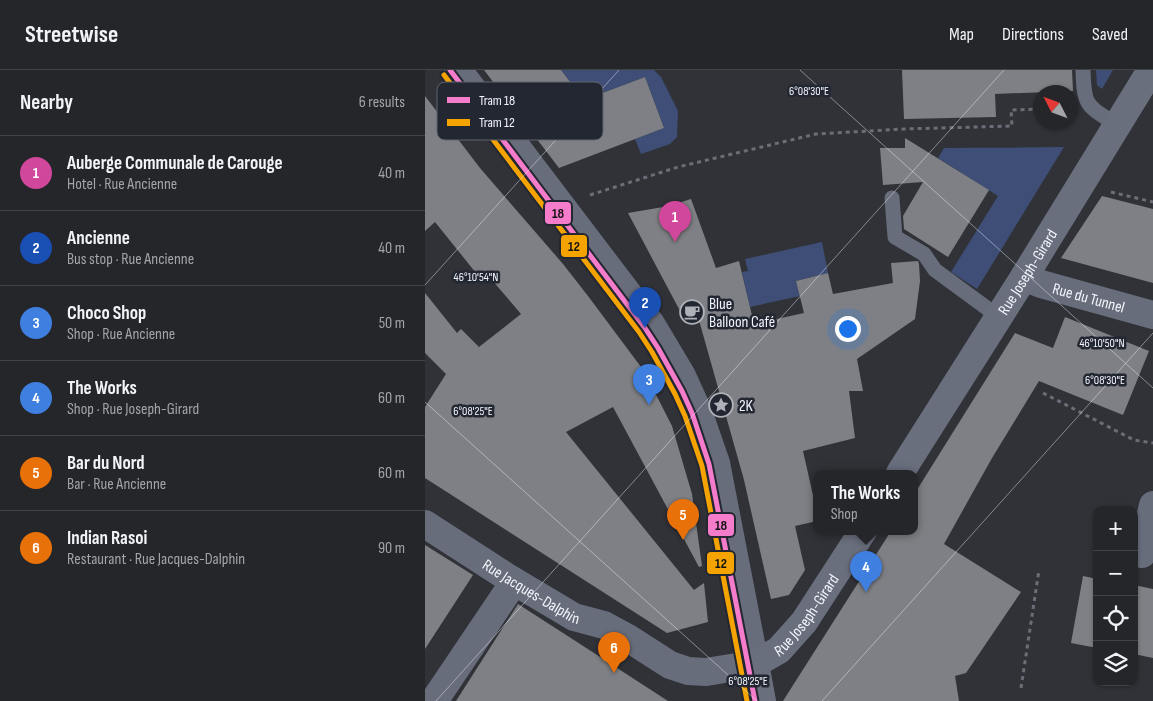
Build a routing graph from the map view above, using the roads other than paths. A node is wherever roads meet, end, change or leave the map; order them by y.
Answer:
1 (458, 70) edge
2 (1083, 70) edge
3 (1151, 70) edge
4 (467, 82) edge
5 (1117, 125) junction
6 (511, 140) edge
7 (892, 198) dead end
8 (1024, 277) junction
9 (1153, 315) edge
10 (999, 317) junction
11 (902, 470) edge
12 (1153, 505) edge
13 (425, 524) edge
14 (860, 535) edge
15 (1142, 554) dead end
16 (515, 582) junction
17 (755, 664) junction
18 (434, 701) edge
19 (762, 701) edge

1 - 4 street
2 - 5 lane
3 - 5 street, Rue Joseph-Girard
5 - 8 street, Rue Joseph-Girard
6 - 17 street
7 - 10 lane
8 - 9 street, Rue du Tunnel
8 - 10 street, Rue Joseph-Girard
10 - 11 street, Rue Joseph-Girard
12 - 15 street
13 - 16 street, Rue Jacques-Dalphin
14 - 17 street, Rue Joseph-Girard
16 - 17 street, Rue Jacques-Dalphin
16 - 18 street
17 - 19 street

